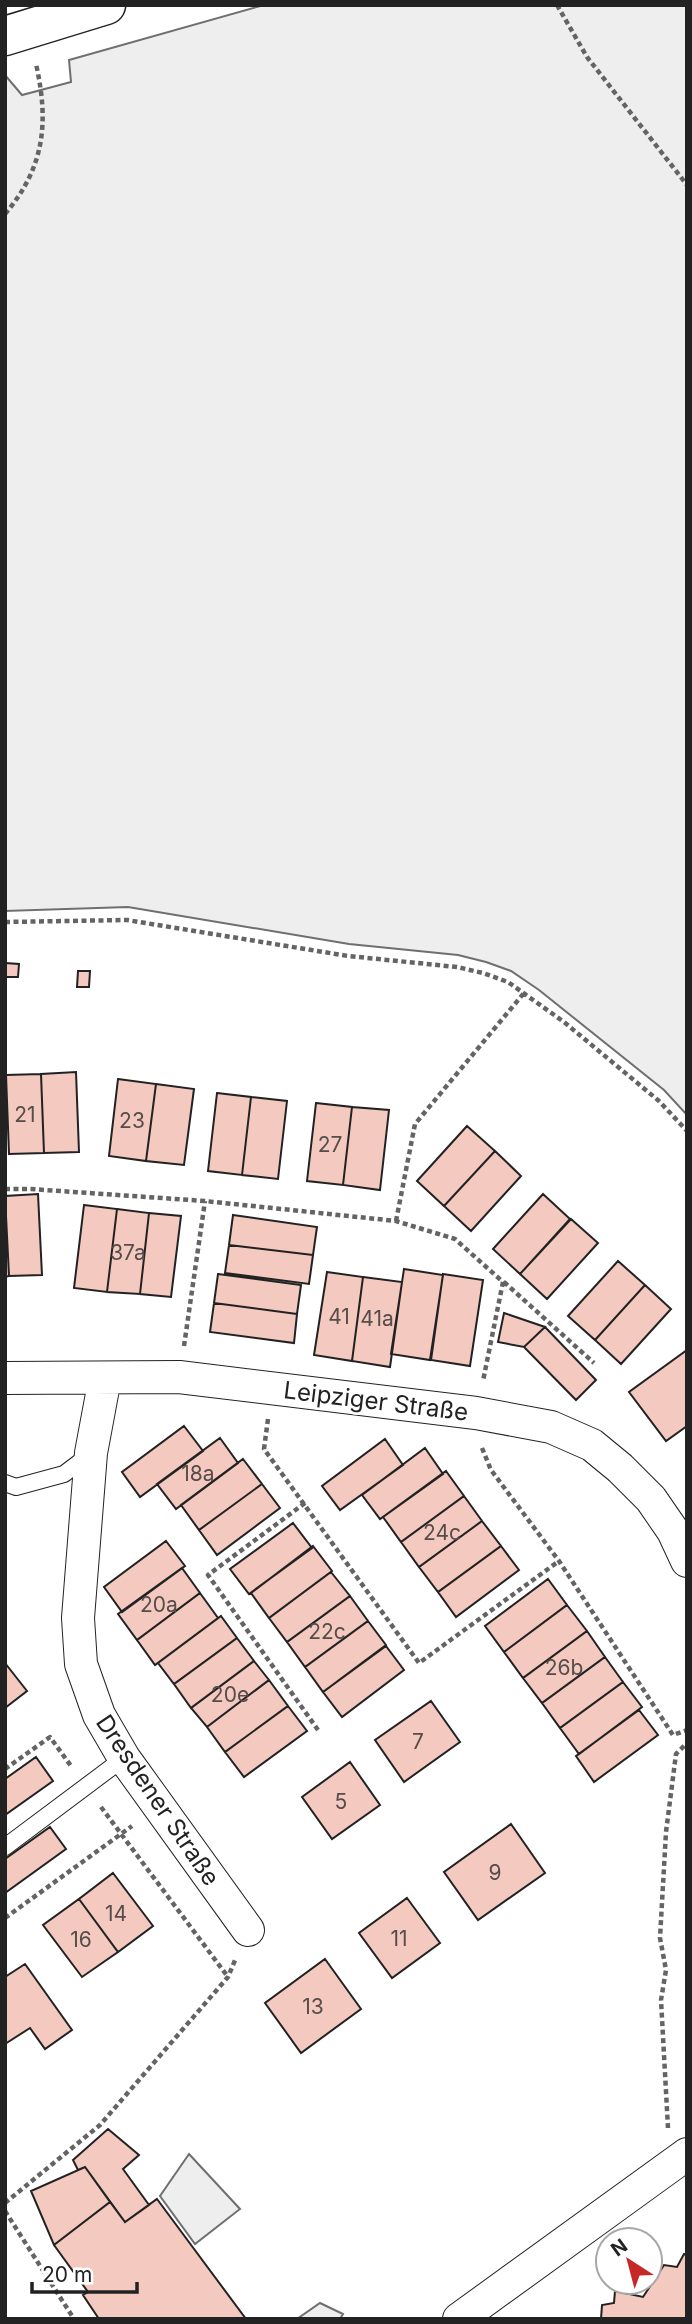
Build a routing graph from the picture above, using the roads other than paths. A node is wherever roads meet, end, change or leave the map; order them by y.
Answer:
1 (106, 5) edge
2 (17, 32) edge
3 (5, 1378) edge
4 (104, 1378) junction
5 (91, 1453) junction
6 (5, 1483) edge
7 (687, 1561) edge
8 (124, 1758) junction
9 (5, 1846) edge
10 (248, 1930) road end
11 (680, 2159) edge
12 (459, 2319) edge

1 - 2 main road
3 - 4 street, Leipziger Straße
4 - 5 street, Dresdener Straße
4 - 7 street, Leipziger Straße
5 - 6 lane
5 - 8 street, Dresdener Straße
8 - 9 lane
8 - 10 street, Dresdener Straße
11 - 12 street

